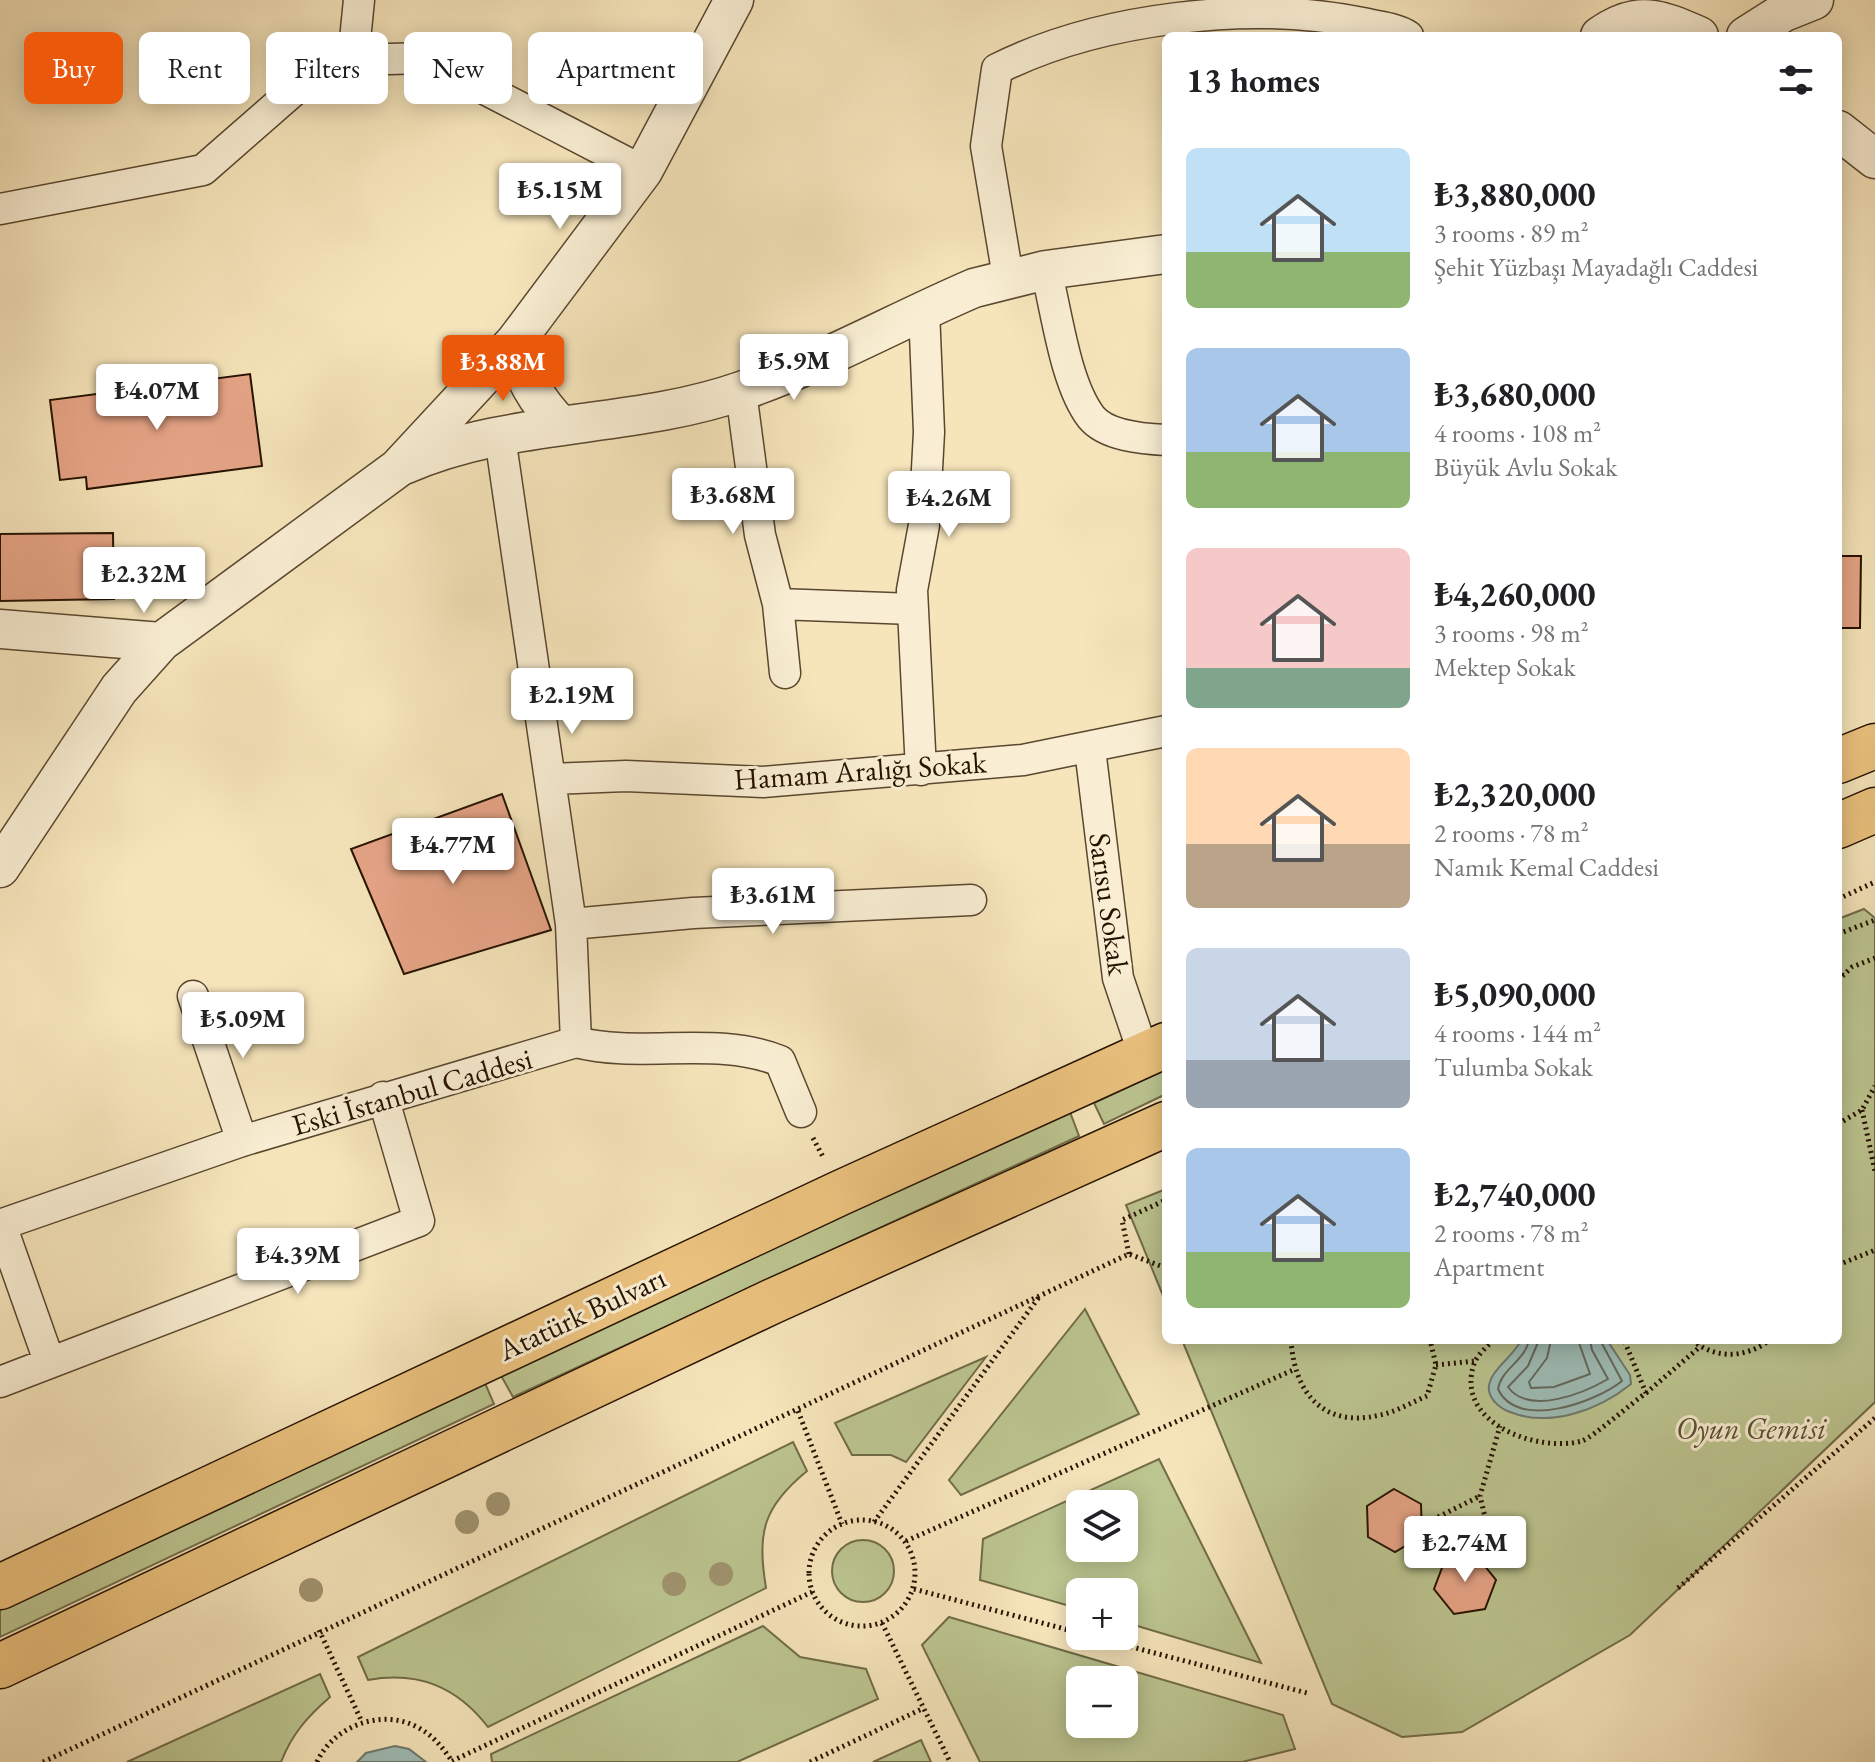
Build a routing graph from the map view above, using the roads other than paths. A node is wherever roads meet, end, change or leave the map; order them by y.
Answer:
1 (359, 0) edge
2 (734, 0) edge
3 (1793, 4) edge
4 (1643, 8) edge
5 (356, 32) edge
6 (1393, 32) edge
7 (1606, 32) edge
8 (1691, 32) edge
9 (1752, 32) edge
10 (388, 59) edge
11 (278, 104) edge
12 (1842, 133) edge
13 (1875, 159) edge
14 (643, 171) junction
15 (0, 209) edge
16 (1162, 255) edge
17 (1046, 270) junction
18 (1008, 277) junction
19 (924, 310) junction
20 (515, 342) junction
21 (741, 392) junction
22 (561, 426) junction
23 (500, 437) junction
24 (1162, 440) edge
25 (398, 468) junction
26 (778, 604) junction
27 (913, 609) junction
28 (0, 629) edge
29 (161, 642) junction
30 (785, 673) dead end
31 (1162, 732) edge
32 (1875, 746) edge
33 (1090, 749) junction
34 (1842, 759) edge
35 (921, 770) junction
36 (551, 779) junction
37 (1875, 810) edge
38 (1842, 824) edge
39 (0, 868) edge
40 (971, 900) dead end
41 (571, 924) junction
42 (193, 996) dead end
43 (576, 1042) junction
44 (1155, 1050) edge
45 (383, 1097) junction
46 (801, 1112) road end
47 (1162, 1126) edge
48 (242, 1141) junction
49 (1, 1225) edge
50 (49, 1361) junction
51 (0, 1382) edge
52 (0, 1587) edge
53 (0, 1666) edge

1 - 5 street
2 - 14 street
3 - 9 street
4 - 7 street
4 - 8 street
6 - 18 street
10 - 14 street
11 - 15 street
12 - 13 street
14 - 20 street
16 - 17 street
17 - 18 street
17 - 24 street
18 - 19 street
19 - 21 street
19 - 27 street
20 - 22 street
20 - 25 street
21 - 22 street
21 - 26 street
22 - 23 street
23 - 25 street
23 - 36 street
25 - 29 street
26 - 27 street
26 - 30 street
27 - 35 street
28 - 29 street
29 - 39 street
31 - 33 street, Hamam Aralığı Sokak
32 - 34 main road
33 - 35 street, Hamam Aralığı Sokak
33 - 44 street, Sarısu Sokak
35 - 36 street, Hamam Aralığı Sokak
36 - 41 street
37 - 38 main road
40 - 41 street
41 - 43 street
42 - 48 street
43 - 45 street, Eski İstanbul Caddesi
43 - 46 street, Eski İstanbul Caddesi
44 - 52 main road, Atatürk Bulvarı
45 - 48 street, Eski İstanbul Caddesi
45 - 50 street
47 - 53 main road
48 - 49 street, Eski İstanbul Caddesi
49 - 50 street
50 - 51 street

